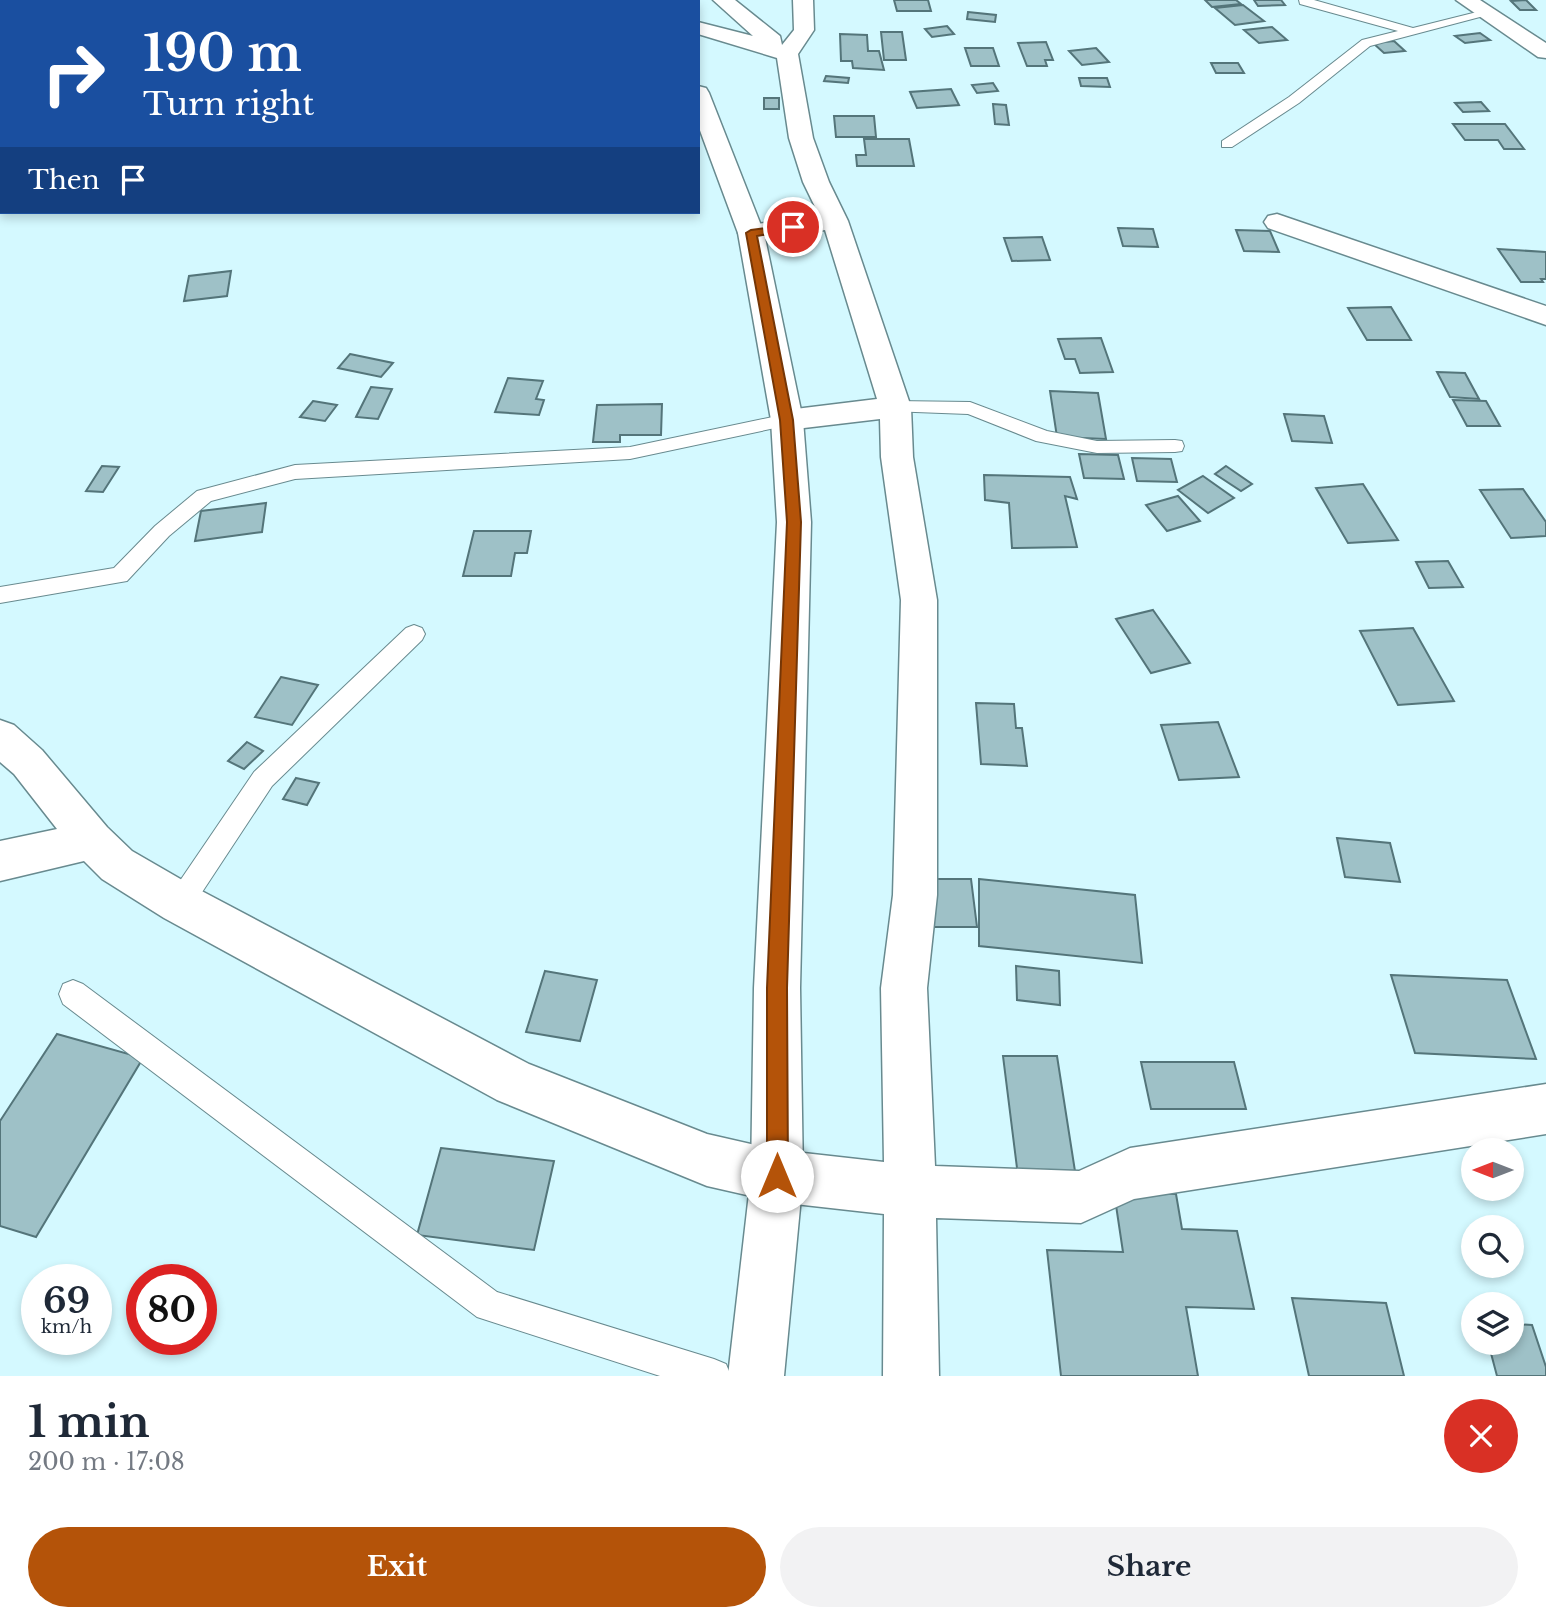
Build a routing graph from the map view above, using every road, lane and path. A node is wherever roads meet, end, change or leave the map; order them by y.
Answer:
1 (723, 0) edge
2 (803, 0) edge
3 (1466, 0) edge
4 (1304, 1) edge
5 (1489, 13) junction
6 (700, 28) edge
7 (1413, 32) junction
8 (1545, 38) edge
9 (787, 54) junction
10 (700, 98) edge
11 (1227, 144) dead end
12 (835, 221) junction
13 (1276, 222) dead end
14 (751, 233) junction
15 (1546, 316) edge
16 (895, 407) junction
17 (787, 420) junction
18 (1175, 446) dead end
19 (0, 594) edge
20 (414, 634) dead end
21 (0, 737) edge
22 (92, 840) junction
23 (0, 861) edge
24 (180, 903) junction
25 (73, 993) dead end
26 (1546, 1109) edge
27 (777, 1176) junction
28 (910, 1191) junction
29 (714, 1376) edge
30 (756, 1376) edge
31 (911, 1376) edge

1 - 9 main road
2 - 9 main road
3 - 5 main road
4 - 7 lane
5 - 7 lane
5 - 8 main road
6 - 9 main road
7 - 11 lane
9 - 12 main road
10 - 14 main road
12 - 14 main road
12 - 16 main road
13 - 15 main road
14 - 17 main road
16 - 17 main road
16 - 18 lane
16 - 28 main road
17 - 19 lane
17 - 27 main road
20 - 24 lane
21 - 22 main road
22 - 23 main road
22 - 24 main road
24 - 27 main road
25 - 29 lane
26 - 28 main road
27 - 28 main road
27 - 30 main road
28 - 31 main road

